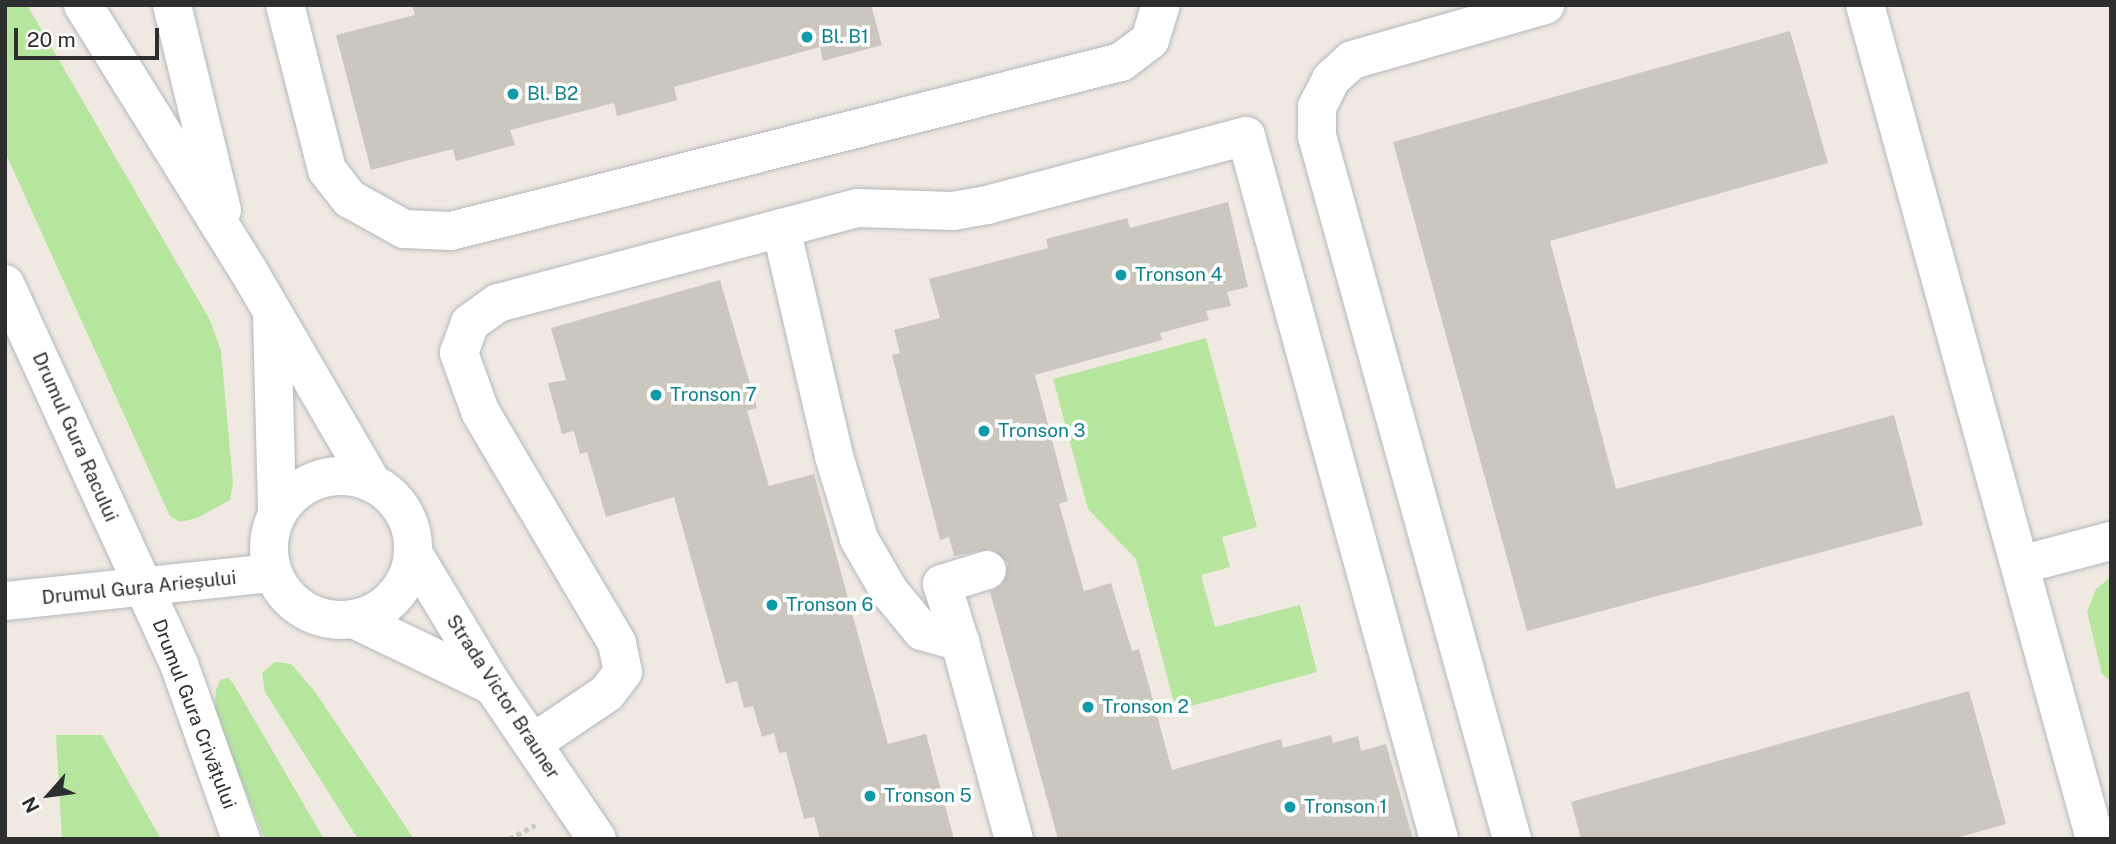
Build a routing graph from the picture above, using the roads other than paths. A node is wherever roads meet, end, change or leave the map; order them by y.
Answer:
1 (83, 5) edge
2 (172, 5) edge
3 (285, 5) edge
4 (1161, 5) edge
5 (1545, 5) edge
6 (1865, 5) edge
7 (781, 228) junction
8 (229, 239) junction
9 (5, 284) edge
10 (272, 311) junction
11 (372, 483) junction
12 (277, 513) junction
13 (2111, 541) edge
14 (412, 554) junction
15 (2020, 565) junction
16 (987, 570) dead end
17 (273, 573) junction
18 (144, 589) junction
19 (5, 601) edge
20 (354, 618) junction
21 (960, 642) junction
22 (493, 686) junction
23 (533, 743) junction
24 (241, 839) edge
25 (597, 839) edge
26 (1014, 839) edge
27 (1439, 839) edge
28 (1511, 839) edge
29 (2095, 839) edge

1 - 8 street
2 - 8 street
3 - 4 street
5 - 28 street
6 - 15 street
7 - 21 street
7 - 23 street
7 - 27 street
8 - 10 street
9 - 18 street, Drumul Gura Racului
10 - 11 street
10 - 12 street
11 - 12 street
11 - 14 street
12 - 17 street
13 - 15 street
14 - 20 street
14 - 22 street, Strada Victor Brauner
15 - 29 street
16 - 21 street
17 - 18 street, Drumul Gura Arieșului
17 - 20 street
18 - 19 street, Drumul Gura Arieșului
18 - 24 street, Drumul Gura Crivățului
20 - 22 street
21 - 26 street
22 - 23 street, Strada Victor Brauner
23 - 25 street, Strada Victor Brauner

